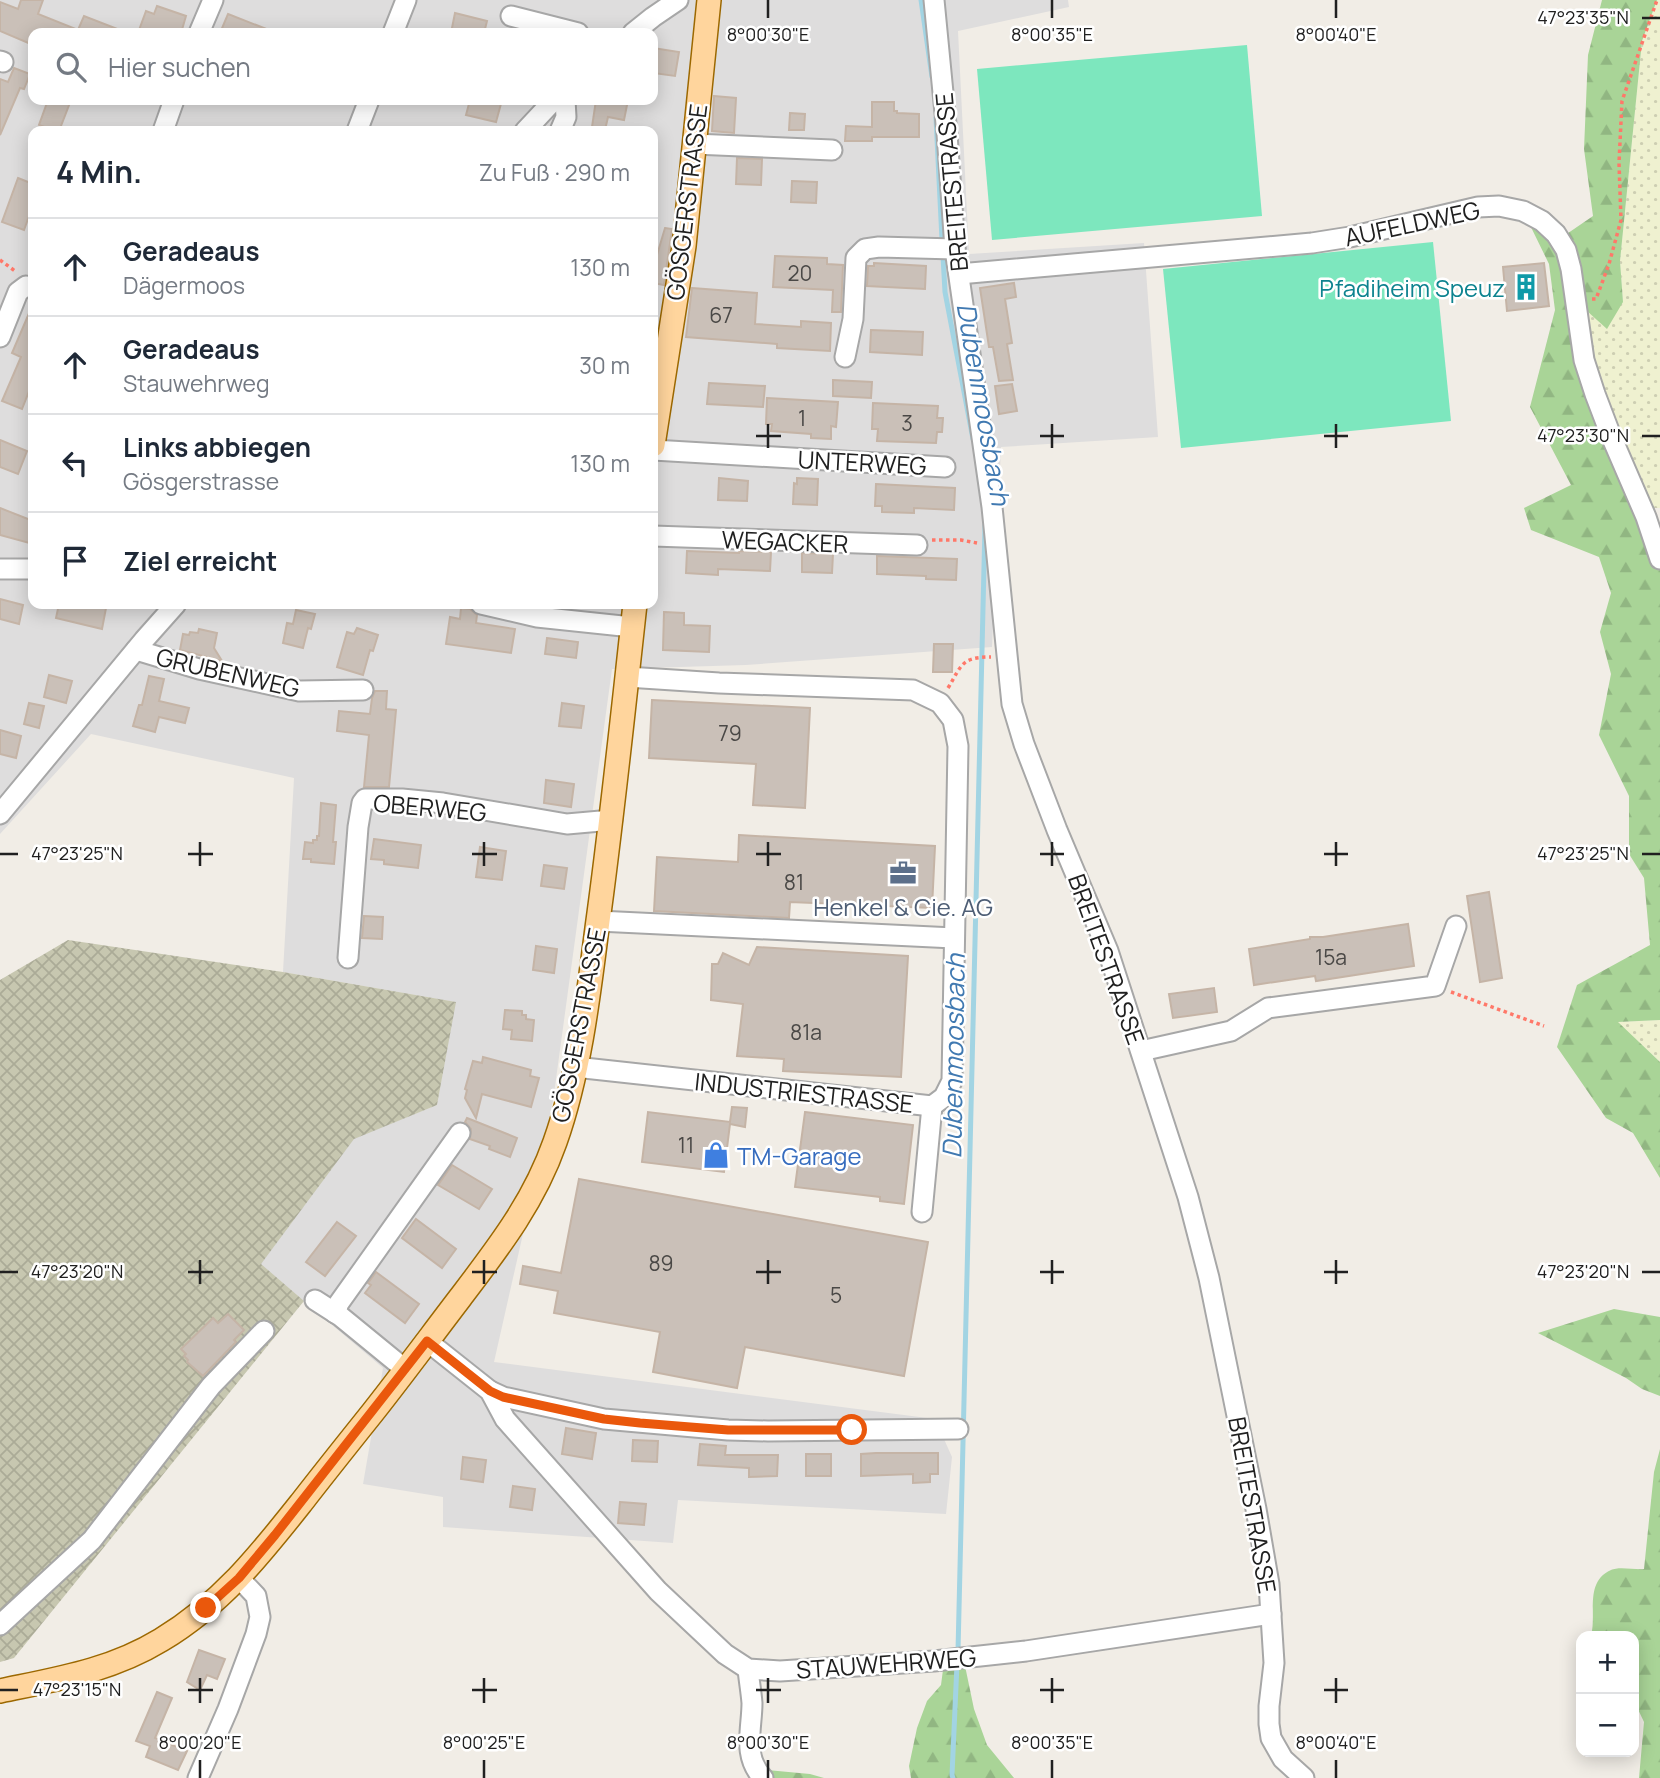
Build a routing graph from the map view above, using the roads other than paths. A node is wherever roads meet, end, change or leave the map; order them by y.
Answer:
1 (213, 0) edge
2 (406, 0) edge
3 (678, 0) edge
4 (709, 0) edge
5 (934, 0) edge
6 (511, 16) dead end
7 (201, 28) edge
8 (395, 28) edge
9 (558, 28) edge
10 (639, 28) edge
11 (167, 105) edge
12 (367, 105) edge
13 (549, 105) edge
14 (565, 105) edge
15 (164, 126) edge
16 (359, 126) edge
17 (530, 126) edge
18 (562, 126) edge
19 (694, 144) junction
20 (832, 150) dead end
21 (955, 249) junction
22 (959, 274) junction
23 (28, 288) edge
24 (0, 337) edge
25 (845, 357) dead end
26 (658, 393) edge
27 (658, 450) edge
28 (945, 467) dead end
29 (658, 536) edge
30 (917, 545) road end
31 (1660, 559) edge
32 (0, 569) edge
33 (28, 569) edge
34 (172, 609) edge
35 (503, 609) edge
36 (634, 609) edge
37 (632, 627) junction
38 (136, 650) junction
39 (627, 677) junction
40 (363, 690) dead end
41 (0, 814) edge
42 (612, 820) junction
43 (598, 921) junction
44 (1456, 926) dead end
45 (954, 938) junction
46 (348, 958) dead end
47 (1141, 1051) junction
48 (575, 1066) junction
49 (932, 1106) junction
50 (460, 1133) dead end
51 (922, 1212) dead end
52 (314, 1300) dead end
53 (335, 1313) junction
54 (264, 1331) dead end
55 (427, 1341) junction
56 (406, 1370) junction
57 (490, 1391) junction
58 (958, 1429) dead end
59 (239, 1578) junction
60 (1271, 1614) junction
61 (0, 1625) edge
62 (748, 1669) junction
63 (0, 1691) edge
64 (198, 1778) edge
65 (763, 1778) edge
66 (1304, 1778) edge

1 - 7 street
2 - 8 street
3 - 10 street
4 - 19 main road, GÖSGERSTRASSE
5 - 21 street, BREITESTRASSE
6 - 9 street
11 - 15 street
12 - 16 street
13 - 17 street
14 - 18 street
19 - 20 street
19 - 26 main road, GÖSGERSTRASSE
21 - 22 street, BREITESTRASSE
21 - 25 street
22 - 31 street, AUFELDWEG
22 - 47 street, BREITESTRASSE
23 - 24 street
27 - 28 street, UNTERWEG
29 - 30 street, WEGACKER
32 - 33 street
34 - 38 street
35 - 37 street
36 - 37 main road, GÖSGERSTRASSE
37 - 39 main road, GÖSGERSTRASSE
38 - 40 street, GRUBENWEG
38 - 41 street
39 - 42 main road, GÖSGERSTRASSE
39 - 45 street, INDUSTRIESTRASSE
42 - 43 main road, GÖSGERSTRASSE
42 - 46 street, OBERWEG
43 - 45 street
43 - 48 main road, GÖSGERSTRASSE
44 - 47 street
45 - 49 street, INDUSTRIESTRASSE
47 - 60 street, BREITESTRASSE
48 - 49 street, INDUSTRIESTRASSE
48 - 55 main road, GÖSGERSTRASSE
49 - 51 street
50 - 53 street
52 - 53 street
53 - 56 street
54 - 61 street
55 - 56 main road, GÖSGERSTRASSE
55 - 57 street
56 - 59 main road, GÖSGERSTRASSE
57 - 58 street
57 - 62 street
59 - 63 main road, GÖSGERSTRASSE
59 - 64 street
60 - 62 street, STAUWEHRWEG
60 - 66 street, BREITESTRASSE
62 - 65 street

